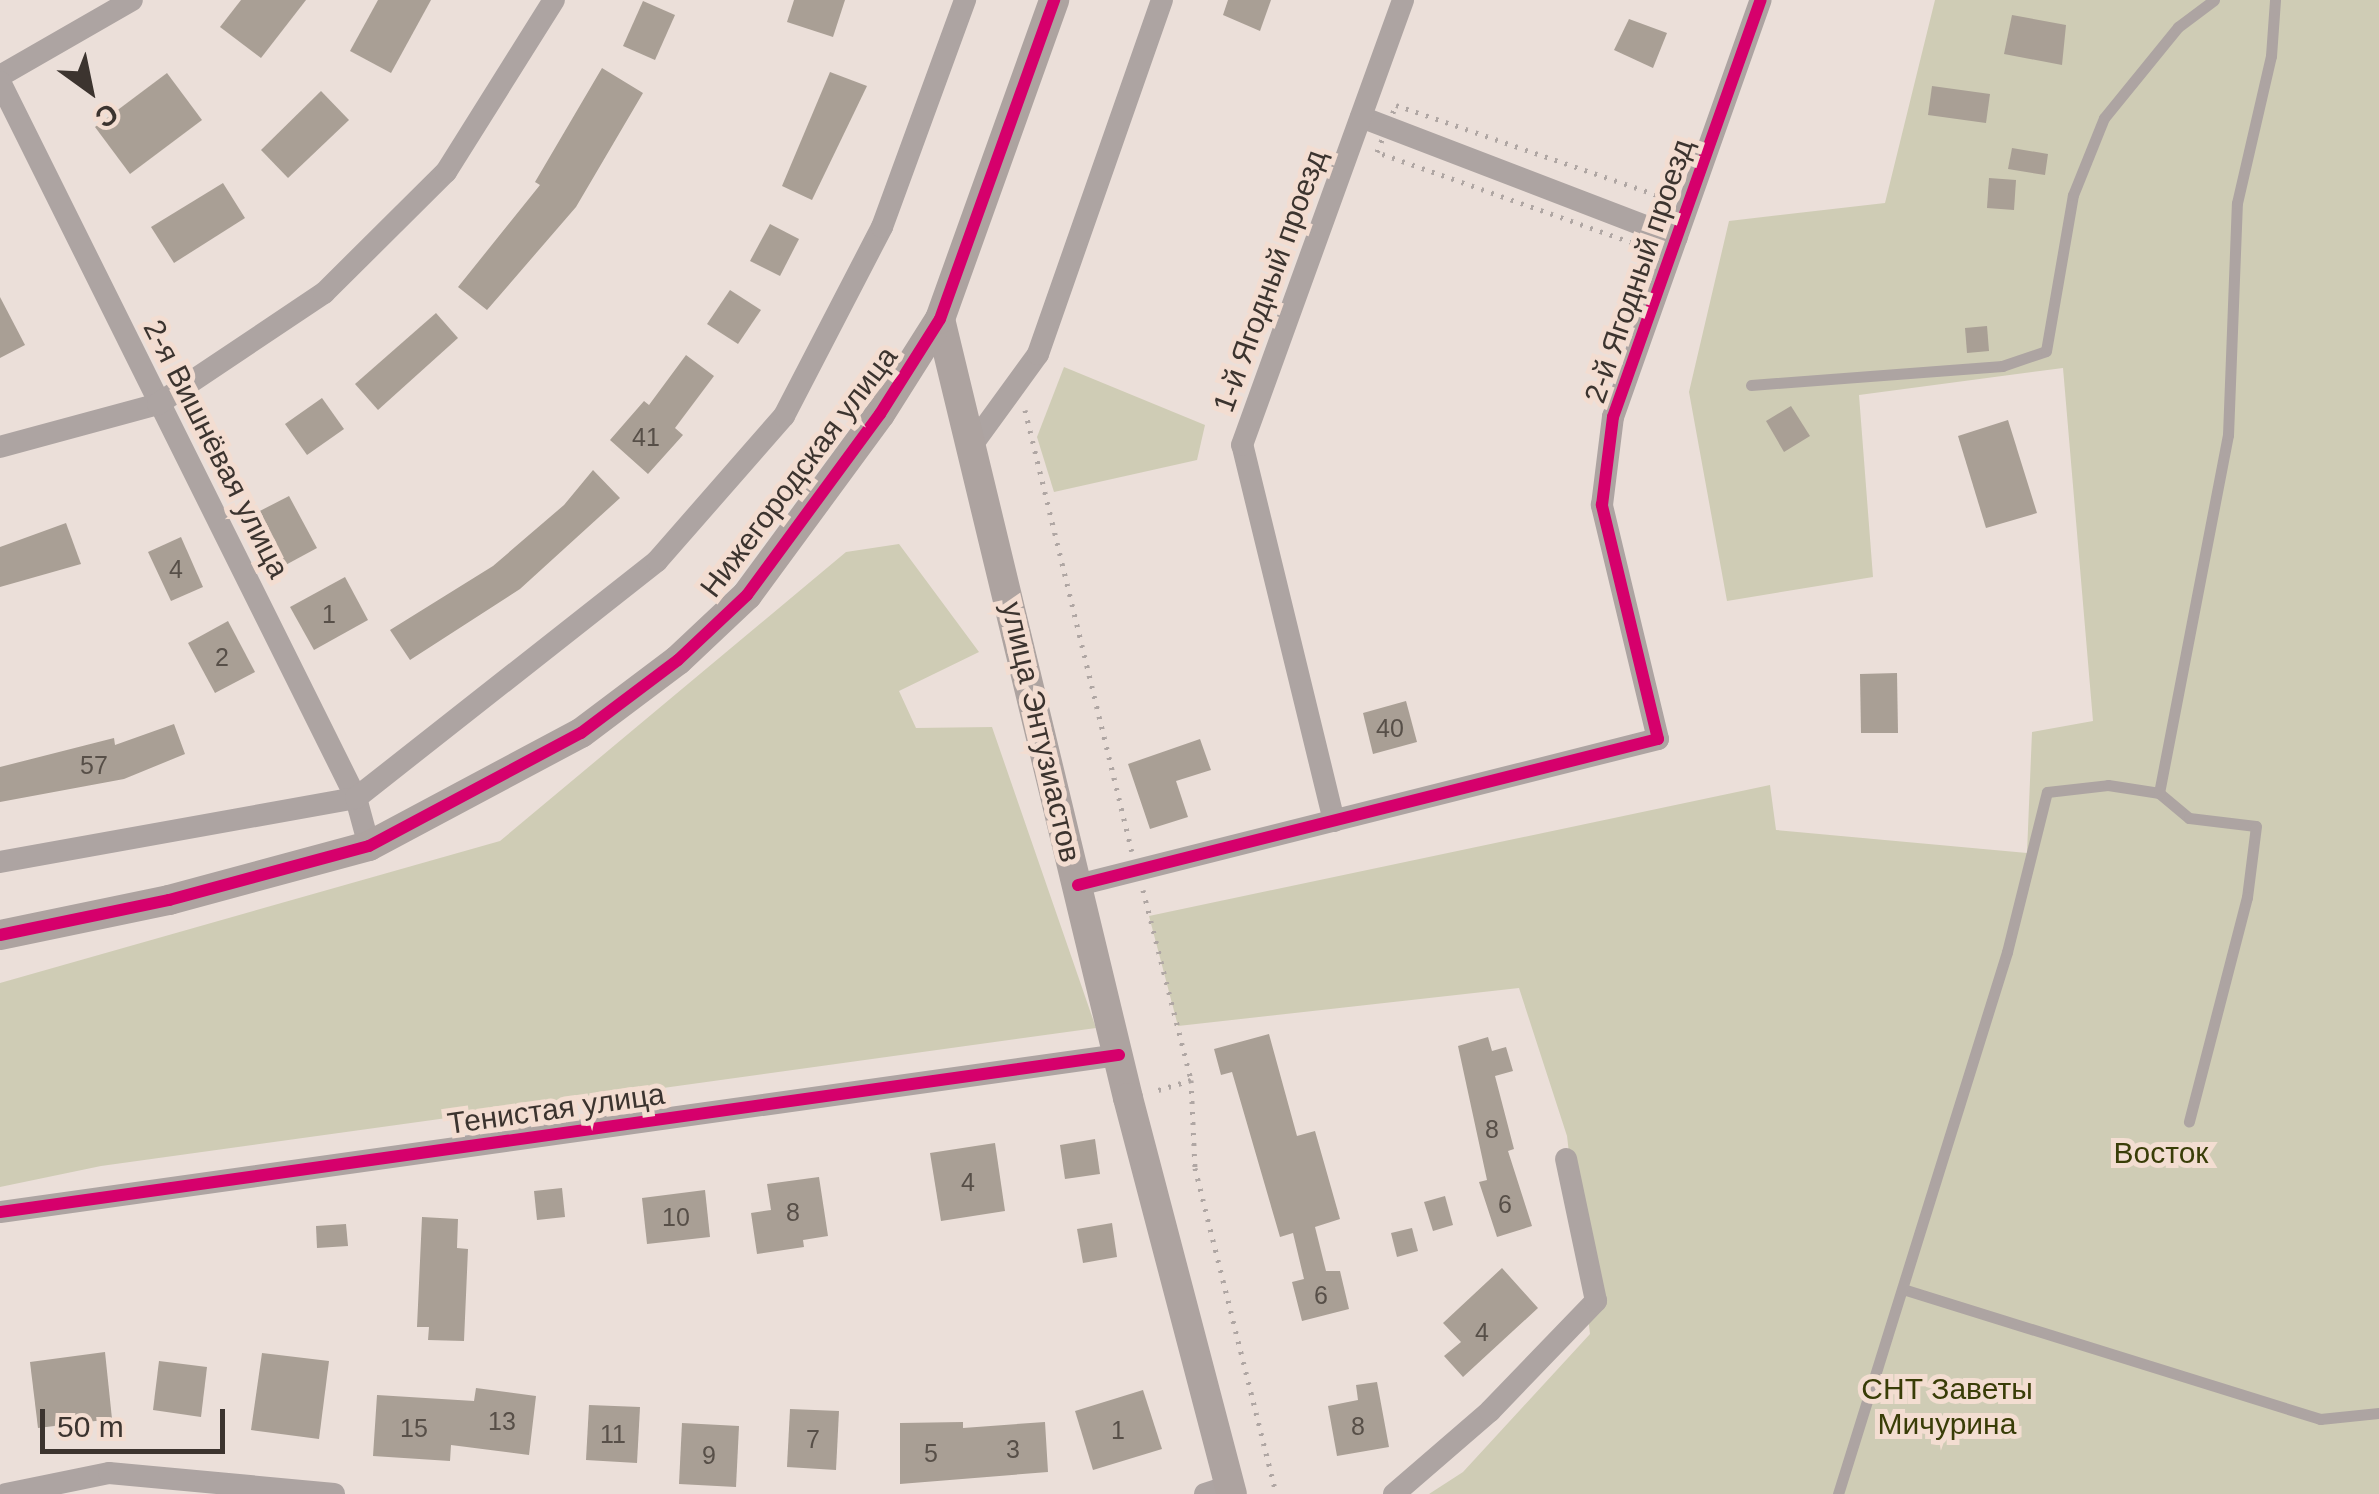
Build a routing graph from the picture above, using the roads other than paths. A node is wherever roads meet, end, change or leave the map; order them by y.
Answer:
1 (132, 0) edge
2 (554, 0) edge
3 (965, 0) edge
4 (1054, 0) edge
5 (1162, 0) edge
6 (1403, 0) edge
7 (1761, 0) edge
8 (2214, 0) edge
9 (2274, 0) edge
10 (0, 79) edge
11 (1361, 117) junction
12 (1677, 238) junction
13 (940, 319) junction
14 (1751, 384) dead end
15 (158, 404) junction
16 (972, 445) junction
17 (0, 447) edge
18 (2159, 793) junction
19 (356, 798) junction
20 (1334, 821) junction
21 (369, 846) junction
22 (0, 862) edge
23 (1078, 885) junction
24 (0, 934) edge
25 (1118, 1055) junction
26 (2189, 1122) dead end
27 (1566, 1158) dead end
28 (0, 1212) edge
29 (1906, 1290) junction
30 (2379, 1413) edge
31 (1223, 1491) edge
32 (6, 1494) edge
33 (334, 1494) edge
34 (1394, 1494) edge
35 (1838, 1494) edge

1 - 10 street
2 - 15 street
3 - 19 street
4 - 13 street, Нижегородская улица
5 - 16 street
6 - 11 street, 1-й Ягодный проезд
7 - 12 street, 2-й Ягодный проезд
8 - 14 lane
9 - 18 lane
10 - 15 street, 2-я Вишнёвая улица
11 - 12 street
11 - 20 street, 1-й Ягодный проезд
12 - 20 street, 2-й Ягодный проезд
13 - 16 street, улица Энтузиастов
13 - 21 street, Нижегородская улица
15 - 17 street
15 - 19 street, 2-я Вишнёвая улица
16 - 23 street, улица Энтузиастов
18 - 26 lane
18 - 29 lane
19 - 21 street, 2-я Вишнёвая улица
19 - 22 street
20 - 23 street
21 - 24 street, Нижегородская улица
23 - 25 street, улица Энтузиастов
25 - 28 street, Тенистая улица
25 - 31 street, улица Энтузиастов
27 - 34 street
29 - 30 lane
29 - 35 lane
32 - 33 street

